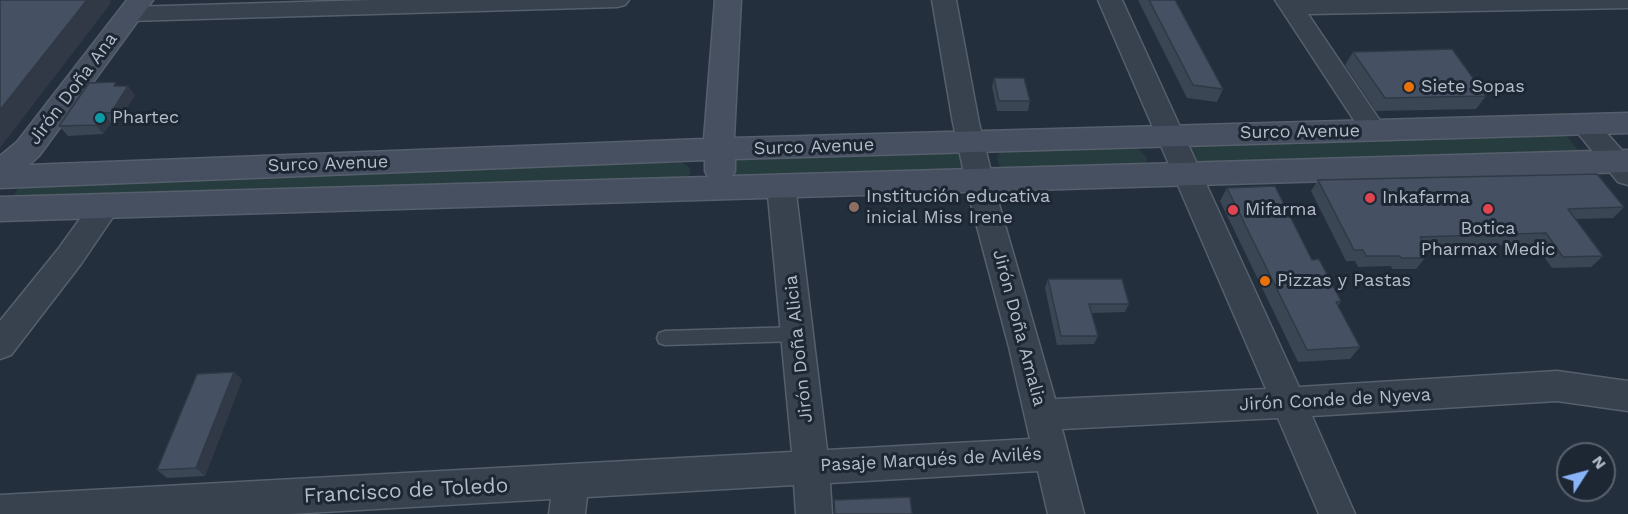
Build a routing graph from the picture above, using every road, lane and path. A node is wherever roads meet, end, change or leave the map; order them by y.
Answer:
1 (617, 0) edge
2 (728, 0) edge
3 (944, 0) edge
4 (1110, 0) edge
5 (1628, 1) edge
6 (1289, 4) edge
7 (135, 7) edge
8 (1628, 123) edge
9 (1585, 125) junction
10 (1374, 131) junction
11 (1172, 136) junction
12 (972, 142) junction
13 (721, 149) junction
14 (1624, 166) edge
15 (0, 175) edge
16 (1189, 175) junction
17 (981, 178) junction
18 (782, 184) junction
19 (719, 188) junction
20 (105, 206) junction
21 (0, 209) edge
22 (798, 334) junction
23 (665, 338) dead end
24 (0, 345) edge
25 (1628, 396) edge
26 (1289, 403) junction
27 (1042, 415) junction
28 (1052, 454) junction
29 (811, 467) junction
30 (569, 498) edge
31 (320, 504) edge
32 (82, 511) edge
33 (0, 513) edge
34 (814, 514) edge
35 (1066, 514) edge
36 (1337, 514) edge

1 - 7 street
2 - 13 main road
3 - 12 street, Jirón Doña Amalia
4 - 11 street
5 - 6 street
6 - 10 street
7 - 15 main road, Jirón Doña Ana
8 - 9 main road, Surco Avenue
9 - 10 main road, Surco Avenue
9 - 14 street
10 - 11 main road, Surco Avenue
11 - 12 main road, Surco Avenue
11 - 16 street
12 - 13 main road, Surco Avenue
12 - 17 street, Jirón Doña Amalia
13 - 15 main road, Surco Avenue
13 - 19 main road
14 - 16 main road, Surco Avenue
16 - 17 main road, Surco Avenue
16 - 26 street
17 - 18 main road, Surco Avenue
17 - 27 street, Jirón Doña Amalia
18 - 19 main road, Surco Avenue
18 - 22 street, Jirón Doña Alicia
19 - 20 main road, Surco Avenue
20 - 21 main road, Surco Avenue
20 - 24 street
22 - 23 lane
22 - 29 street, Jirón Doña Alicia
25 - 26 street, Jirón Conde de Nyeva
26 - 27 street, Jirón Conde de Nyeva
26 - 36 street
27 - 28 street, Jirón Doña Amalia
28 - 29 street, Pasaje Marqués de Avilés
28 - 35 street, Jirón Doña Amalia
29 - 30 street, Francisco de Toledo
29 - 34 street, Jirón Doña Alicia
30 - 31 street, Francisco de Toledo
31 - 32 street, Francisco de Toledo
32 - 33 street, Francisco de Toledo

